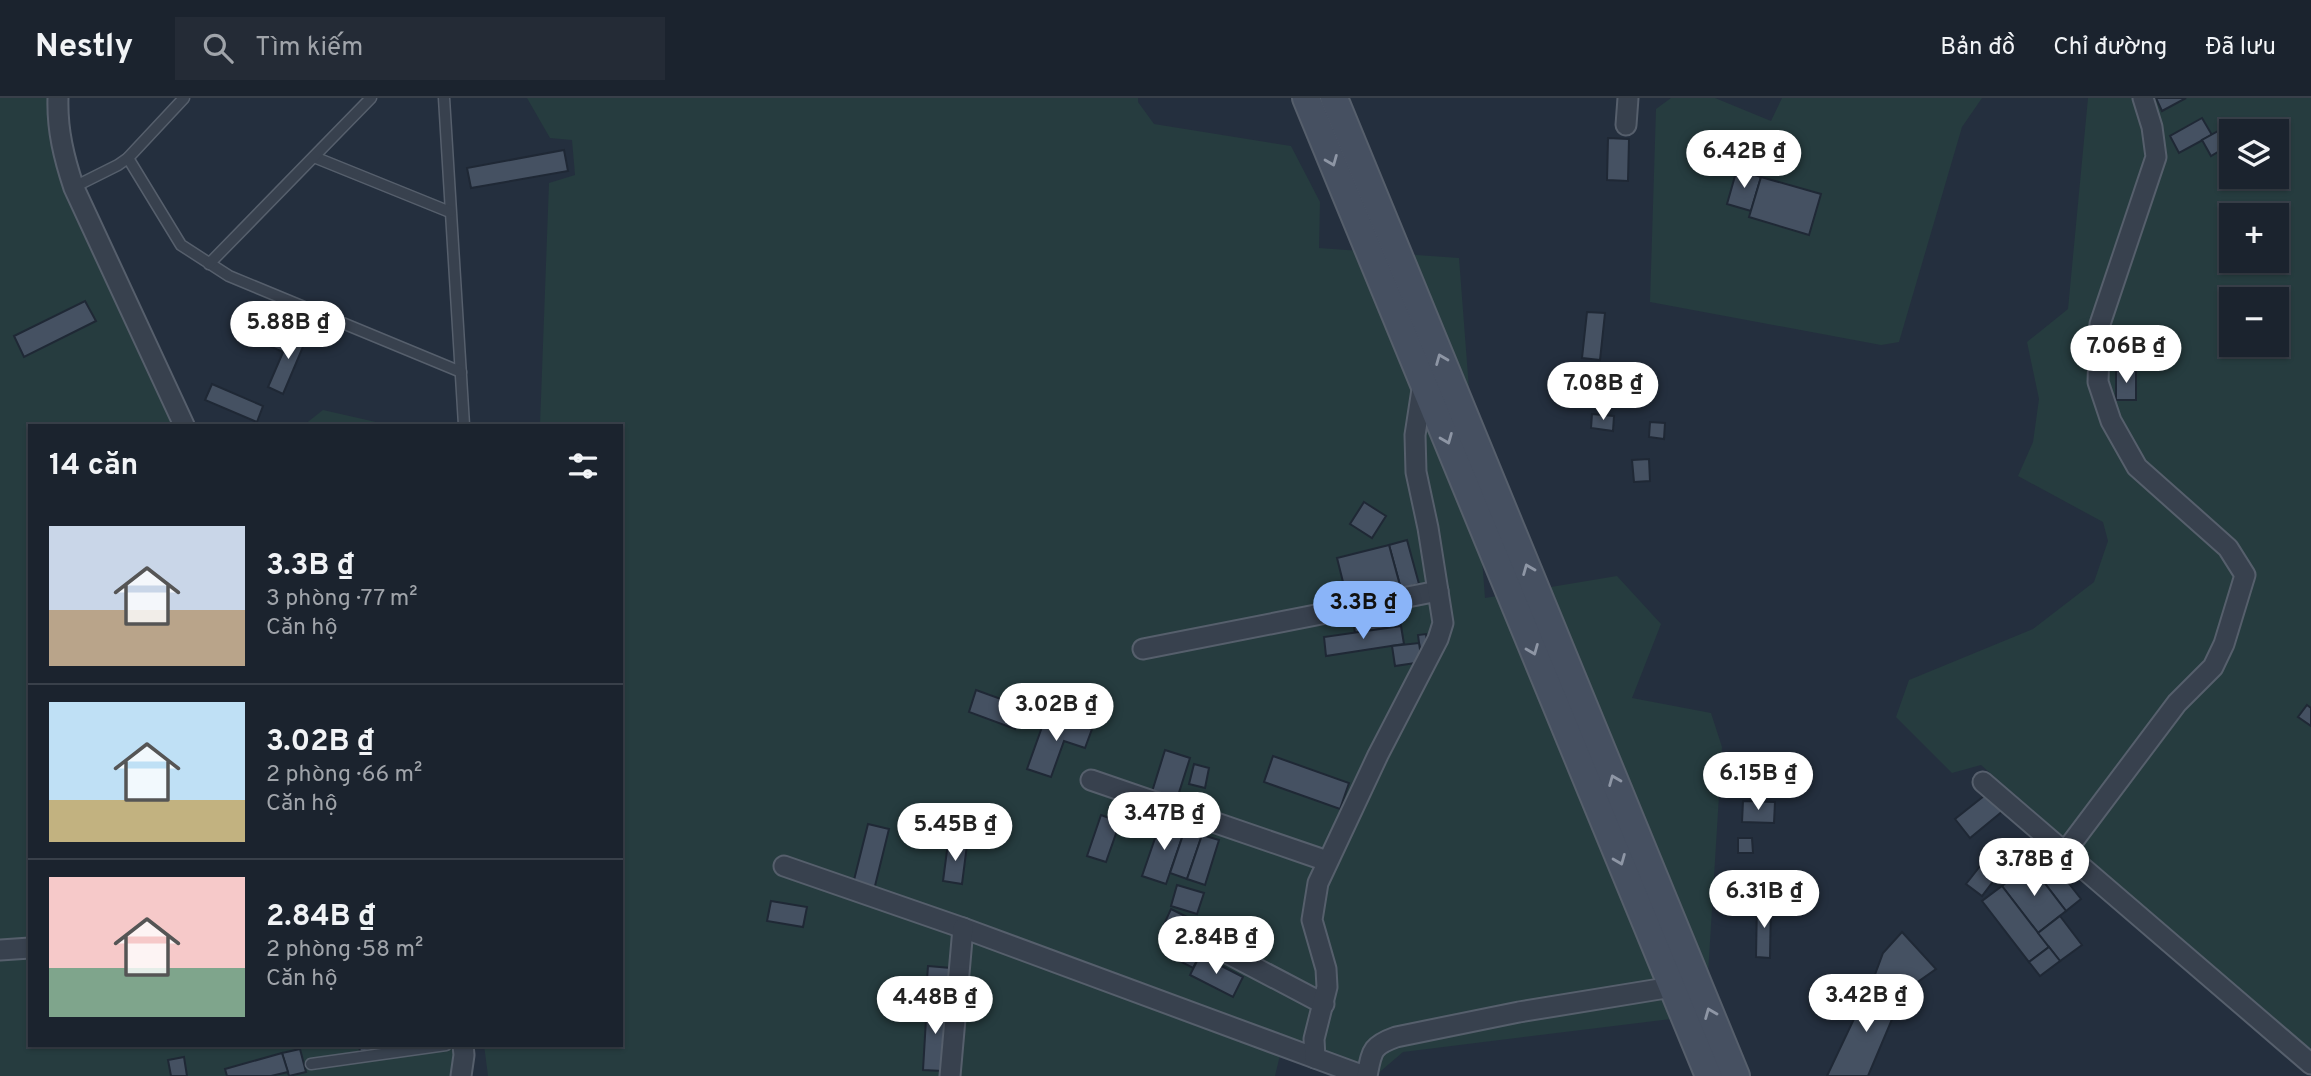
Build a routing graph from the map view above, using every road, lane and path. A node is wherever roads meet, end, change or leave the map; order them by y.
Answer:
1 (58, 98) edge
2 (184, 98) edge
3 (371, 98) edge
4 (444, 98) edge
5 (1306, 98) edge
6 (1334, 98) edge
7 (1628, 98) edge
8 (2143, 98) edge
9 (1626, 125) dead end
10 (314, 157) junction
11 (128, 158) junction
12 (74, 187) junction
13 (450, 212) junction
14 (209, 264) junction
15 (461, 373) junction
16 (1423, 382) junction
17 (184, 424) edge
18 (464, 424) edge
19 (1438, 591) junction
20 (1143, 649) dead end
21 (1091, 780) dead end
22 (1983, 782) dead end
23 (2065, 852) junction
24 (1327, 861) junction
25 (784, 866) dead end
26 (963, 928) junction
27 (28, 948) edge
28 (0, 950) edge
29 (1227, 953) dead end
30 (1672, 987) junction
31 (1324, 1004) junction
32 (432, 1047) edge
33 (463, 1047) edge
34 (1315, 1058) junction
35 (312, 1064) dead end
36 (2311, 1064) edge
37 (461, 1076) edge
38 (950, 1076) edge
39 (1365, 1076) edge
40 (1709, 1076) edge
41 (1736, 1076) edge

1 - 12 street
2 - 11 lane
3 - 10 lane
4 - 13 lane
5 -> 16 main road
41 -> 6 main road
7 - 9 street
8 - 23 street
10 - 13 lane
10 - 14 lane
11 - 12 lane
11 - 14 lane
12 - 17 street
13 - 15 lane
14 - 15 lane
15 - 18 lane
16 - 19 street
16 -> 30 main road
19 - 20 street
19 - 24 street
21 - 24 street
22 - 23 street
23 - 36 street
24 - 31 street
25 - 26 street
26 - 34 street
26 - 38 street
27 - 28 street
29 - 31 street
30 - 39 street
30 - 40 main road
31 - 34 street
32 - 35 lane
33 - 37 street
34 - 39 street

